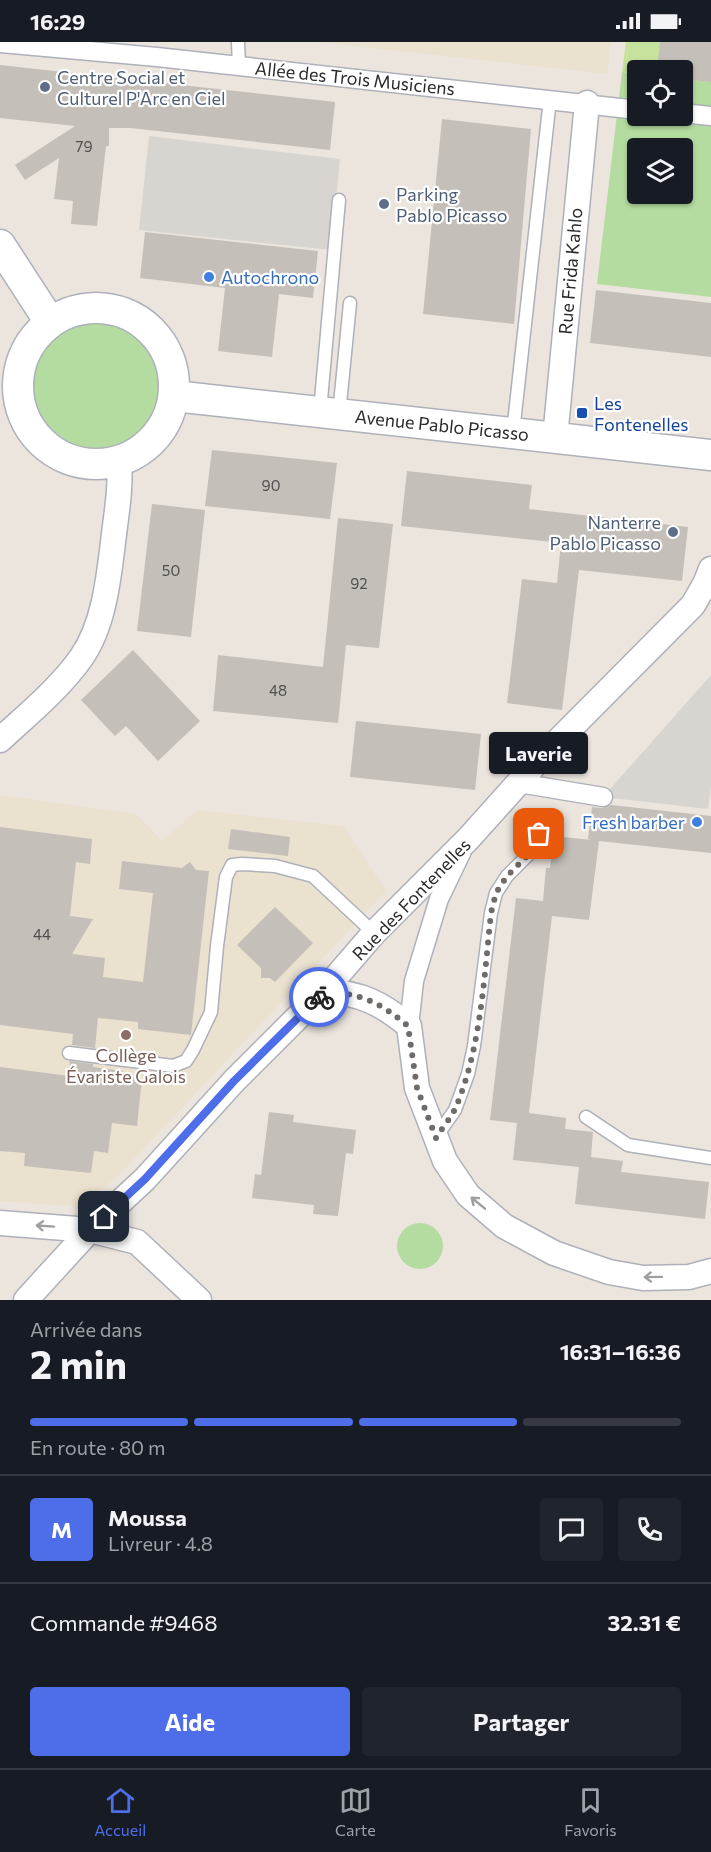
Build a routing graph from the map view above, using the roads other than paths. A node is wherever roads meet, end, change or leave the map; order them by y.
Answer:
1 (238, 42) edge
2 (0, 43) edge
3 (239, 66) junction
4 (550, 99) junction
5 (587, 103) junction
6 (627, 108) edge
7 (693, 114) edge
8 (711, 116) edge
9 (339, 200) dead end
10 (0, 245) edge
11 (350, 303) dead end
12 (50, 322) junction
13 (174, 396) junction
14 (330, 413) junction
15 (513, 434) junction
16 (555, 438) junction
17 (711, 454) edge
18 (119, 461) junction
19 (709, 579) edge
20 (0, 740) edge
21 (519, 783) junction
22 (603, 797) dead end
23 (539, 834) dead end
24 (469, 838) junction
25 (374, 933) junction
26 (324, 992) junction
27 (408, 1026) junction
28 (69, 1053) dead end
29 (586, 1117) dead end
30 (436, 1138) junction
31 (711, 1158) edge
32 (0, 1222) edge
33 (90, 1230) junction
34 (711, 1271) edge
35 (26, 1300) edge
36 (199, 1300) edge

1 - 3 lane
2 - 3 street, Allée des Trois Musiciens
3 - 4 street, Allée des Trois Musiciens
4 - 5 street, Allée des Trois Musiciens
4 - 15 lane
5 - 6 street, Allée des Trois Musiciens
5 - 16 street, Rue Frida Kahlo
7 - 8 street
9 - 14 lane
10 - 12 street
11 - 14 lane
12 - 13 street
12 - 18 street
13 - 14 street, Avenue Pablo Picasso
13 - 18 street
14 - 15 street, Avenue Pablo Picasso
15 - 16 street, Avenue Pablo Picasso
16 - 17 street, Avenue Pablo Picasso
18 - 20 street
19 - 21 street, Rue des Fontenelles
21 - 22 street
21 - 24 street, Rue des Fontenelles
23 - 30 lane
24 - 25 street, Rue des Fontenelles
24 - 27 street
25 - 26 street, Rue des Fontenelles
25 - 28 lane
26 - 27 street
26 - 33 street, Rue des Fontenelles
27 - 30 street
29 - 31 lane
34 -> 30 street
33 -> 32 street
33 - 35 street, Rue des Fontenelles
33 - 36 street

